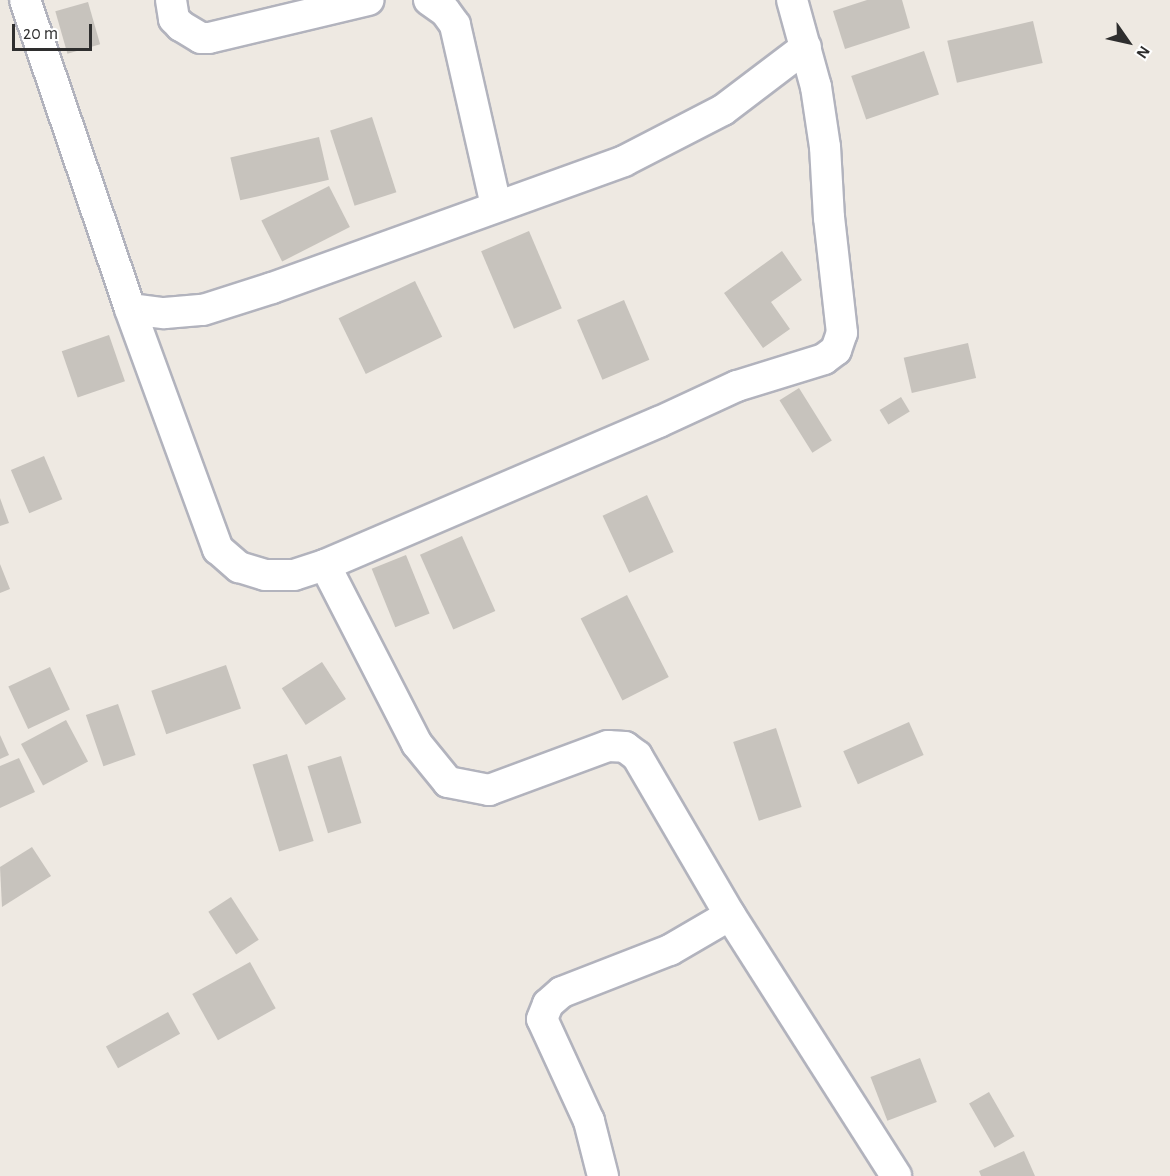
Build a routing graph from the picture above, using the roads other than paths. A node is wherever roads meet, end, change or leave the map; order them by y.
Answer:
1 (25, 0) edge
2 (171, 0) edge
3 (369, 0) edge
4 (429, 0) edge
5 (792, 0) edge
6 (806, 47) junction
7 (496, 206) junction
8 (130, 309) junction
9 (325, 565) junction
10 (730, 915) junction
11 (603, 1176) edge
12 (896, 1176) edge

1 - 8 street
2 - 3 street
4 - 7 street
5 - 6 street
6 - 7 street
6 - 9 street
7 - 8 street
8 - 9 street
9 - 10 street
10 - 11 street
10 - 12 street

